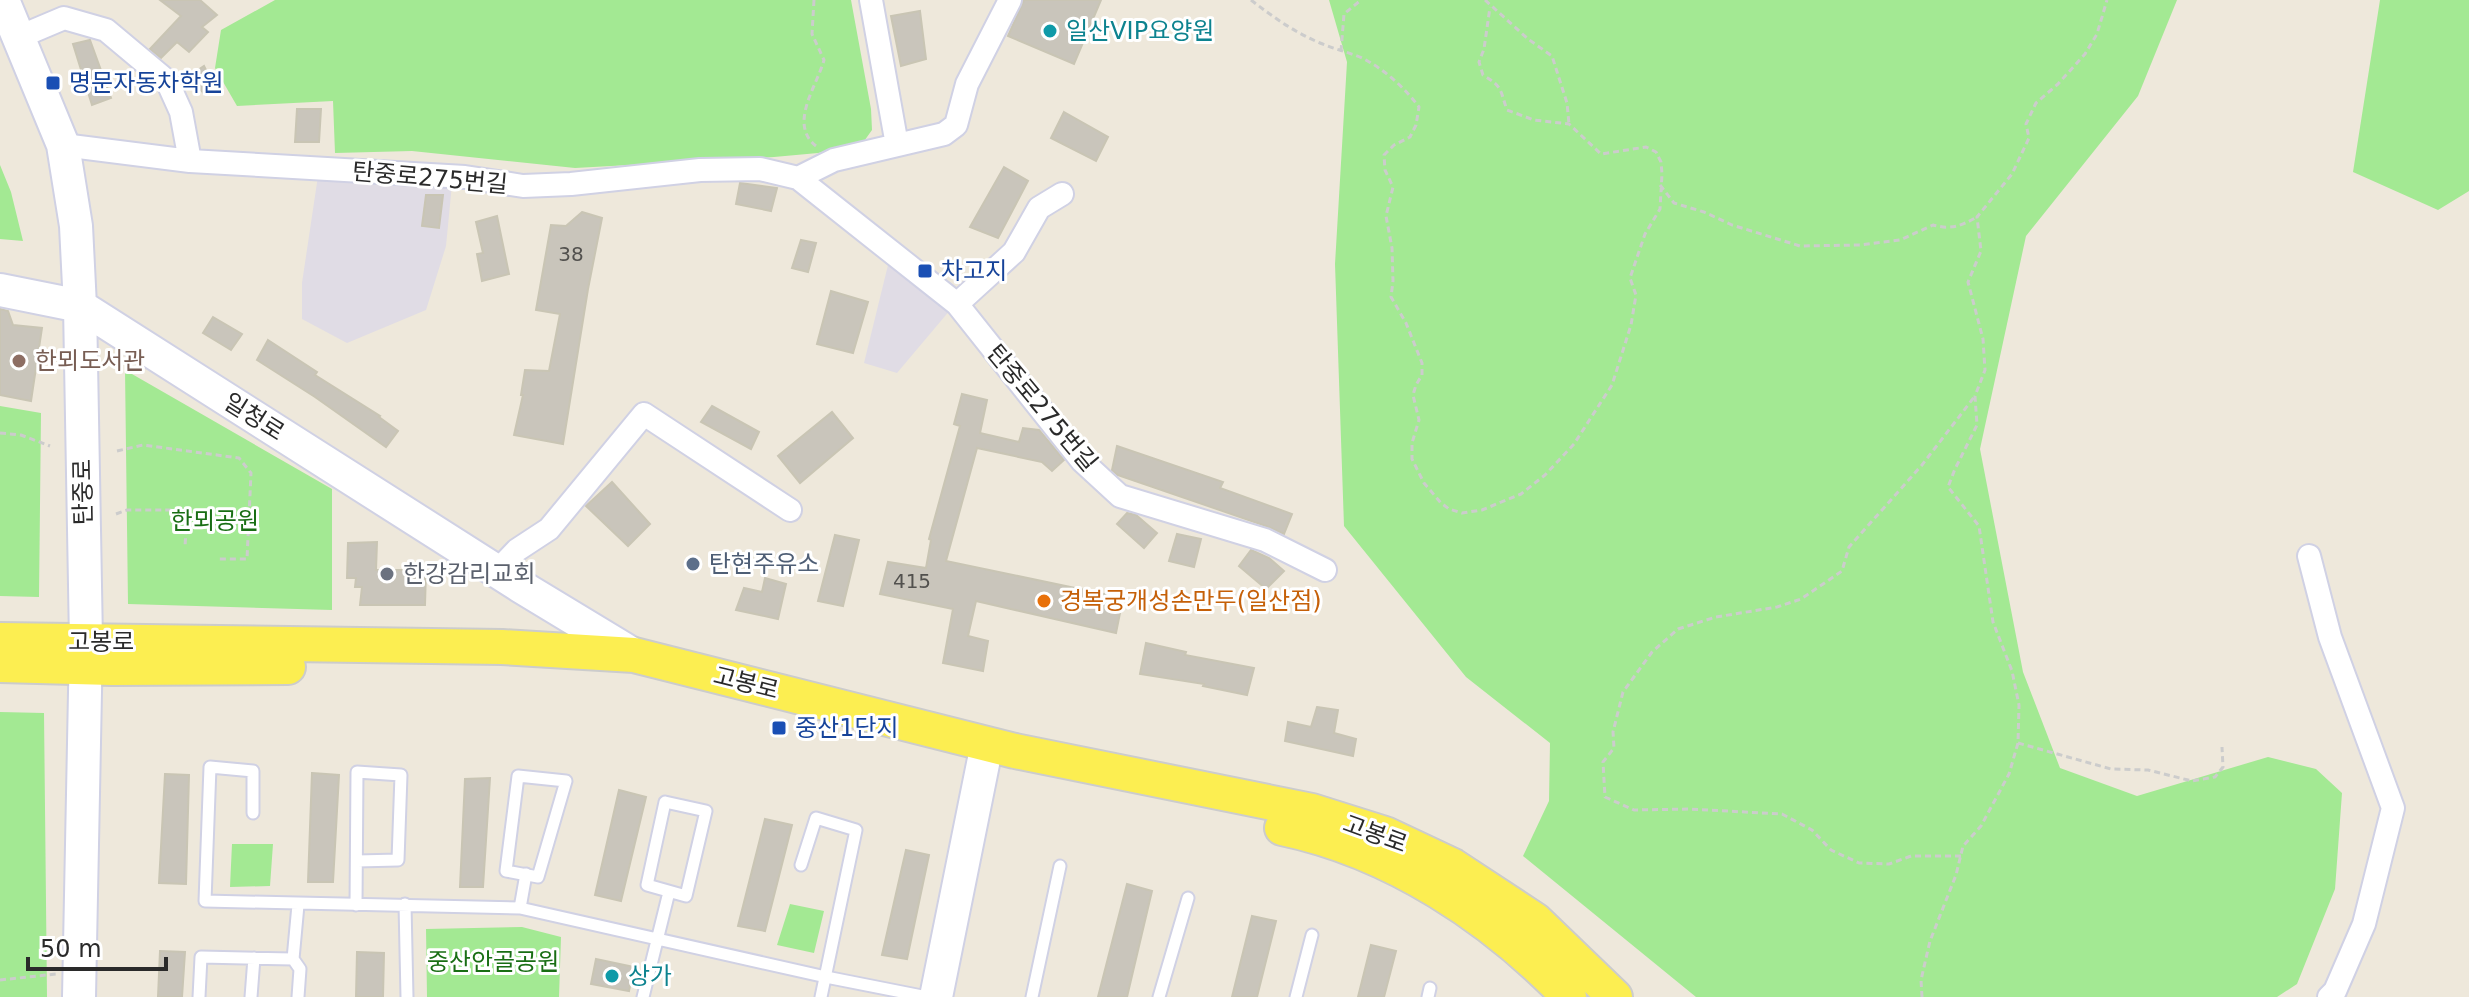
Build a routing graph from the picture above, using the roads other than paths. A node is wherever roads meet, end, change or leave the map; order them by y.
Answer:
1 (3, 0) edge
2 (871, 0) edge
3 (1010, 0) edge
4 (62, 9) edge
5 (19, 37) junction
6 (63, 145) junction
7 (897, 145) junction
8 (190, 161) junction
9 (798, 178) junction
10 (1062, 194) dead end
11 (0, 290) edge
12 (957, 304) junction
13 (80, 306) junction
14 (790, 510) dead end
15 (2309, 556) dead end
16 (1325, 570) dead end
17 (497, 571) junction
18 (0, 640) edge
19 (86, 654) junction
20 (634, 655) junction
21 (0, 665) edge
22 (984, 755) junction
23 (253, 813) dead end
24 (357, 861) junction
25 (801, 865) dead end
26 (1060, 866) dead end
27 (526, 874) junction
28 (669, 892) junction
29 (1188, 898) dead end
30 (405, 904) junction
31 (298, 905) junction
32 (356, 905) junction
33 (520, 908) junction
34 (1312, 935) dead end
35 (658, 939) junction
36 (254, 958) junction
37 (293, 959) junction
38 (826, 977) junction
39 (69, 985) edge
40 (199, 997) edge
41 (251, 997) edge
42 (298, 997) edge
43 (407, 997) edge
44 (643, 997) edge
45 (821, 997) edge
46 (927, 997) edge
47 (936, 997) edge
48 (1032, 997) edge
49 (1159, 997) edge
50 (1296, 997) edge
51 (1569, 997) edge
52 (1615, 997) edge
53 (2329, 997) edge

1 - 5 main road, 탄중로
2 - 7 street
3 - 7 street
4 - 5 street
4 - 8 street
5 - 6 main road, 탄중로
6 - 8 street, 탄중로275번길
6 - 13 main road, 탄중로
7 - 9 street
8 - 9 street, 탄중로275번길
9 - 12 street, 탄중로275번길
10 - 12 street
11 - 13 main road, 일청로
12 - 16 street, 탄중로275번길
13 - 17 main road, 일청로
13 - 19 main road, 탄중로
14 - 17 street
15 - 53 street
17 - 20 main road, 일청로
18 - 19 main road, 고봉로
19 - 20 main road, 고봉로
19 - 21 main road, 고봉로
19 - 22 main road, 고봉로
19 - 39 main road, 탄중로
20 - 22 main road, 고봉로
22 - 47 main road
22 - 51 main road, 고봉로
22 - 52 main road, 고봉로
23 - 31 lane
24 - 24 lane
24 - 32 lane
25 - 38 lane
26 - 48 lane
27 - 27 lane
27 - 33 lane
28 - 28 lane
28 - 35 lane
29 - 49 lane
30 - 32 lane
30 - 33 lane
30 - 43 lane
31 - 32 lane
31 - 37 lane
33 - 35 lane
34 - 50 lane
35 - 38 lane
35 - 44 lane
36 - 37 lane
36 - 40 lane
36 - 41 lane
37 - 42 lane
38 - 45 lane
38 - 46 lane

